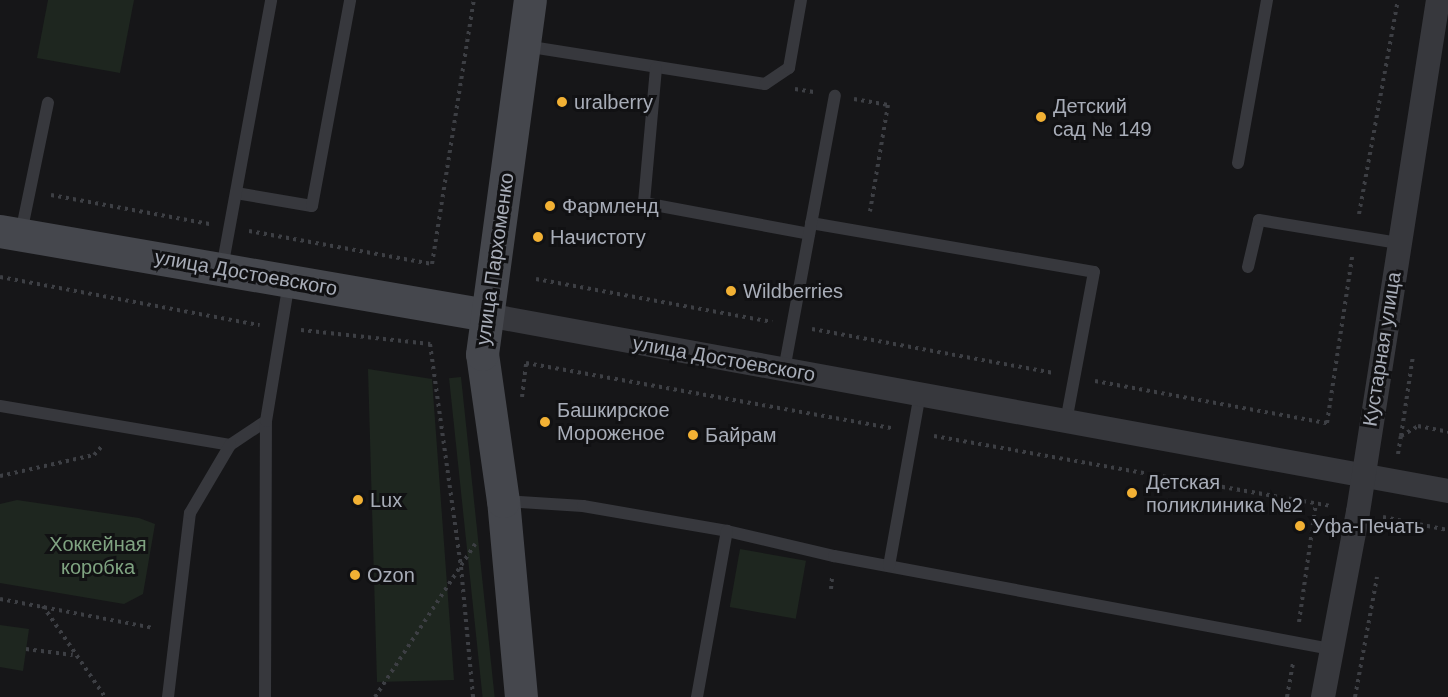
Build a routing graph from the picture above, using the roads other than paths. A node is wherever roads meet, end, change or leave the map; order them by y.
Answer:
1 (271, 0) edge
2 (350, 0) edge
3 (530, 0) edge
4 (801, 0) edge
5 (1268, 0) edge
6 (1438, 0) edge
7 (524, 46) junction
8 (656, 68) junction
9 (835, 96) dead end
10 (48, 103) dead end
11 (1238, 163) dead end
12 (236, 193) junction
13 (810, 228) junction
14 (11, 232) edge
15 (1398, 243) junction
16 (1248, 267) dead end
17 (222, 269) junction
18 (289, 281) junction
19 (487, 315) junction
20 (784, 370) junction
21 (920, 394) junction
22 (0, 406) edge
23 (1066, 421) junction
24 (266, 422) junction
25 (230, 445) junction
26 (1363, 476) junction
27 (1448, 491) edge
28 (503, 501) junction
29 (727, 531) junction
30 (890, 566) junction
31 (1331, 649) junction
32 (168, 697) edge
33 (265, 697) edge
34 (521, 697) edge
35 (697, 697) edge
36 (1323, 697) edge

1 - 12 lane
2 - 12 lane
3 - 7 street, улица Пархоменко
4 - 8 lane
5 - 11 lane
6 - 15 street, Кустарная улица
7 - 8 lane
7 - 19 street, улица Пархоменко
8 - 13 lane
9 - 13 lane
10 - 14 lane
12 - 17 lane
13 - 20 lane
13 - 23 lane
14 - 17 street, улица Достоевского
15 - 16 lane
15 - 26 street, Кустарная улица
17 - 18 street, улица Достоевского
18 - 19 street, улица Достоевского
18 - 24 lane
19 - 20 street, улица Достоевского
19 - 28 street, улица Пархоменко
20 - 21 street, улица Достоевского
21 - 23 street, улица Достоевского
21 - 30 lane
22 - 25 lane
23 - 26 street, улица Достоевского
24 - 25 lane
24 - 33 lane
25 - 32 lane
26 - 27 street, улица Достоевского
26 - 31 street, Кустарная улица
28 - 29 lane
28 - 34 street, улица Пархоменко
29 - 30 lane
29 - 35 lane
30 - 31 lane
31 - 36 street, Кустарная улица

